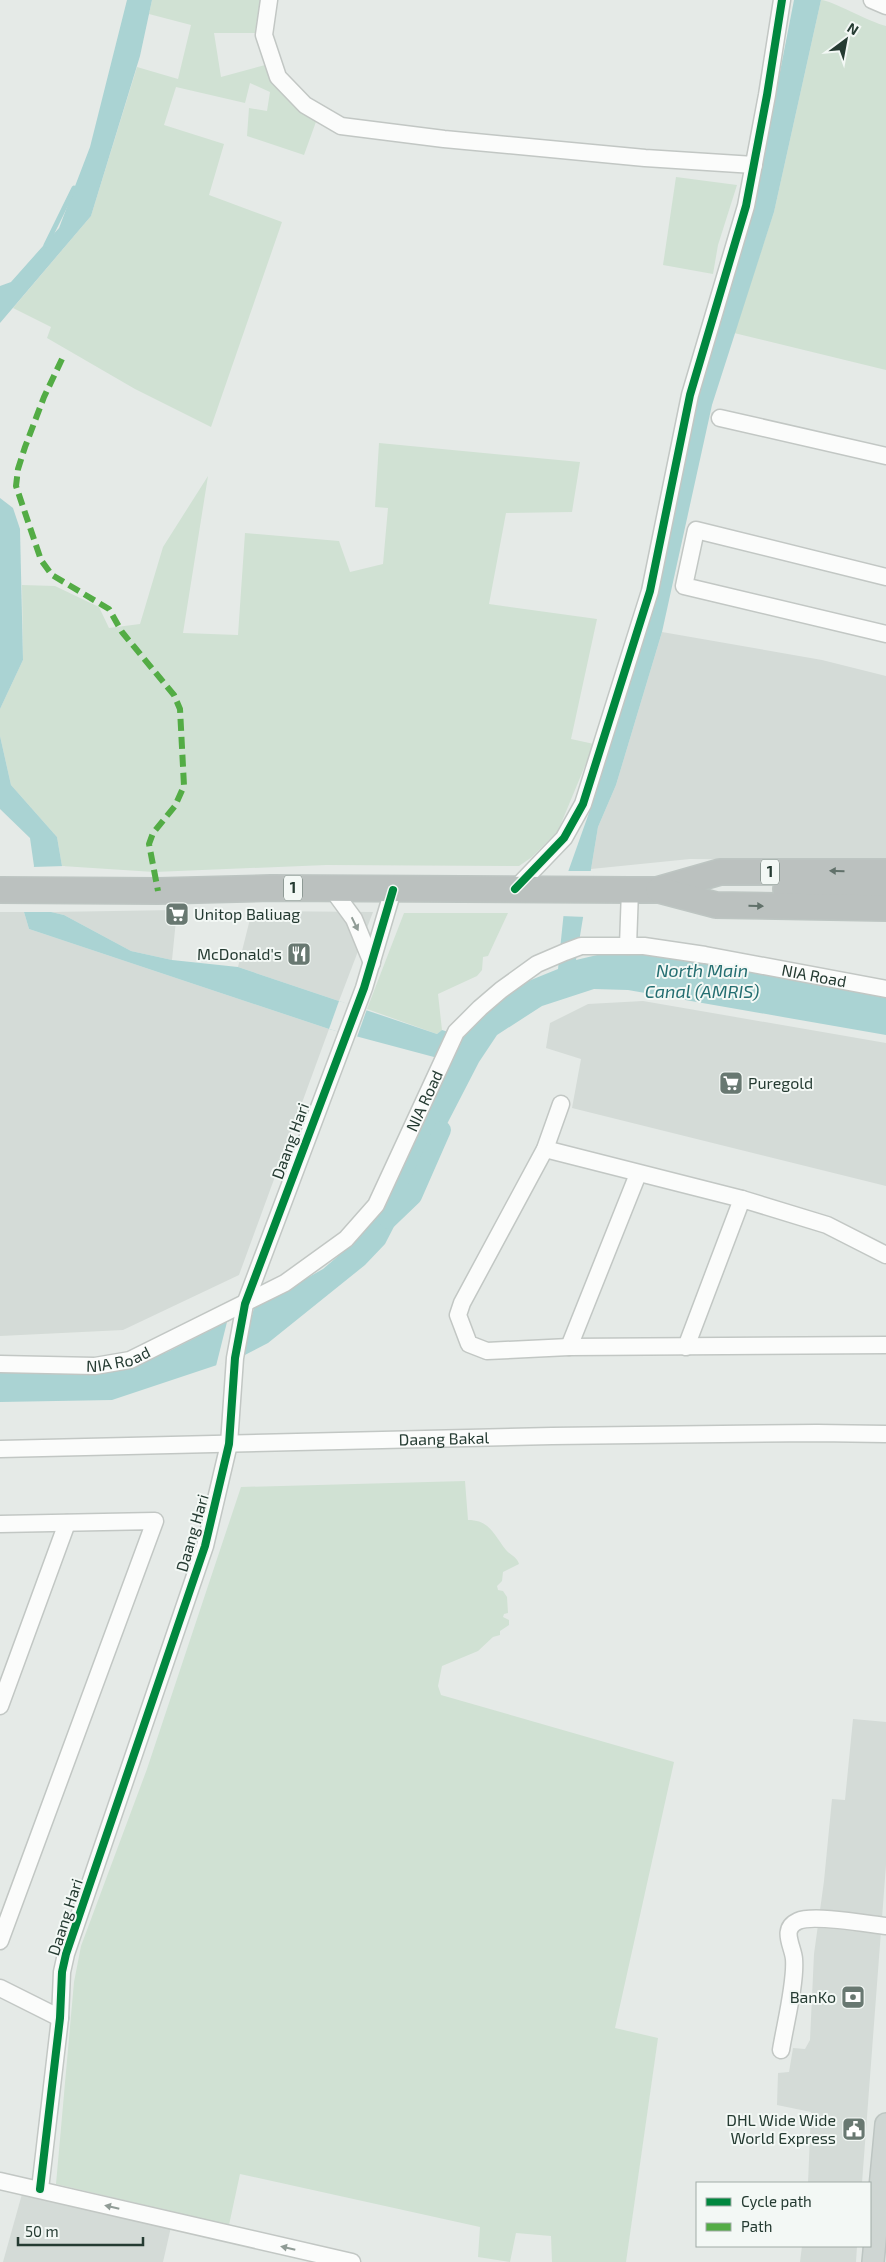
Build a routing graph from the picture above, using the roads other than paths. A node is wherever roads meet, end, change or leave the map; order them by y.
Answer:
1 (269, 0) edge
2 (782, 0) edge
3 (872, 0) edge
4 (886, 6) edge
5 (754, 165) junction
6 (720, 418) dead end
7 (886, 456) edge
8 (886, 577) edge
9 (886, 634) edge
10 (886, 872) edge
11 (332, 889) junction
12 (515, 889) junction
13 (886, 889) edge
14 (0, 890) edge
15 (393, 890) junction
16 (630, 890) junction
17 (657, 890) junction
18 (886, 908) edge
19 (628, 946) junction
20 (372, 963) junction
21 (886, 989) edge
22 (561, 1104) dead end
23 (545, 1150) junction
24 (638, 1174) junction
25 (742, 1199) junction
26 (886, 1255) edge
27 (245, 1304) junction
28 (886, 1346) edge
29 (569, 1347) junction
30 (686, 1347) junction
31 (0, 1364) edge
32 (886, 1434) edge
33 (229, 1444) junction
34 (0, 1449) edge
35 (67, 1523) junction
36 (0, 1524) edge
37 (0, 1706) edge
38 (886, 1926) edge
39 (0, 1941) edge
40 (0, 1988) edge
41 (60, 2018) junction
42 (781, 2050) dead end
43 (886, 2124) edge
44 (0, 2181) edge
45 (40, 2189) junction
46 (332, 2260) edge
47 (352, 2262) edge
48 (873, 2262) edge

1 - 5 street
2 - 5 street
3 - 4 street
5 - 12 street
6 - 7 street
8 - 9 street
10 -> 17 highway, 1
11 - 14 highway, 1
11 - 15 highway, 1
11 -> 20 street
12 - 15 highway, 1
12 - 16 highway, 1
13 - 17 highway, 1
15 - 20 street, Daang Hari
16 - 17 highway, 1
16 - 19 street
17 -> 18 highway, 1
19 - 21 street, NIA Road
19 - 27 street, NIA Road
20 - 27 street, Daang Hari
22 - 23 street
23 - 24 street
23 - 29 street
24 - 25 street
24 - 29 street
25 - 26 street
25 - 30 street
27 - 31 street, NIA Road
27 - 33 street, Daang Hari
28 - 30 street
29 - 30 street
32 - 33 street, Daang Bakal
33 - 34 street, Daang Bakal
33 - 41 street, Daang Hari
35 - 36 street
35 - 37 street
35 - 39 street
38 - 42 street
40 - 41 street
41 - 45 street, Daang Hari
43 - 48 main road
44 - 45 street
46 -> 45 street
46 - 47 street

